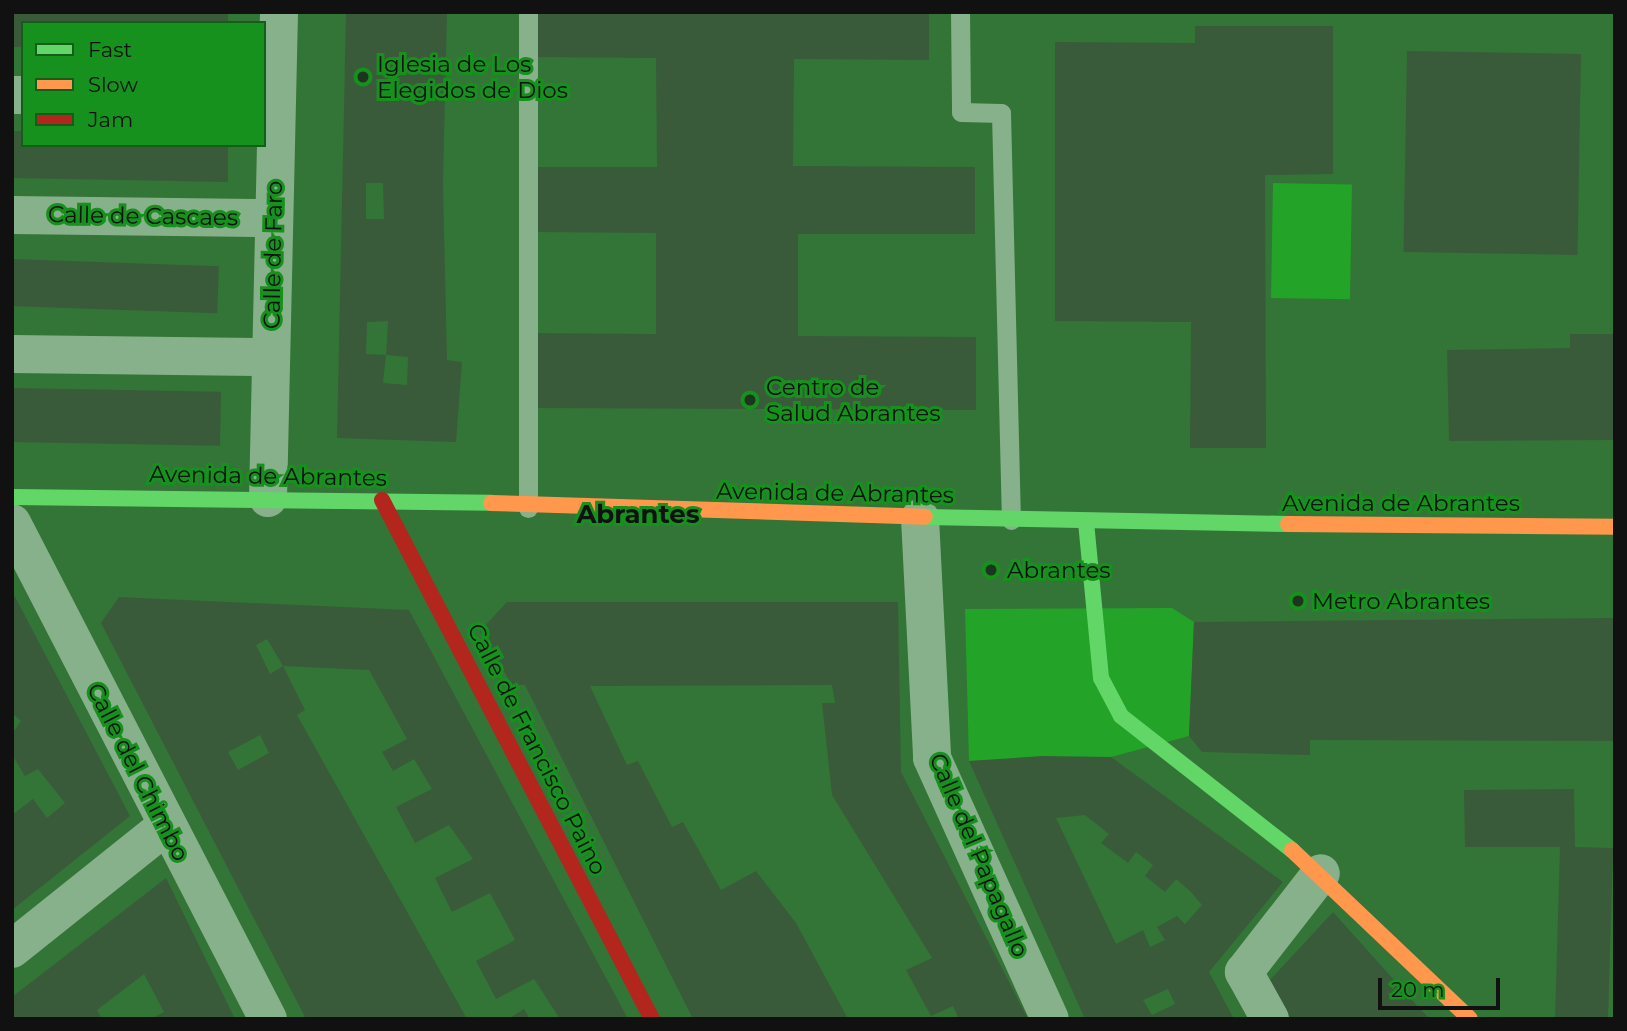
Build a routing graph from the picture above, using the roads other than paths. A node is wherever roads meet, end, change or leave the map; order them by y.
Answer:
1 (279, 12) edge
2 (528, 12) edge
3 (960, 12) edge
4 (271, 99) edge
5 (12, 215) edge
6 (274, 218) junction
7 (12, 354) edge
8 (271, 357) junction
9 (12, 497) edge
10 (268, 498) junction
11 (382, 500) junction
12 (528, 508) junction
13 (920, 518) junction
14 (1011, 520) junction
15 (1086, 522) junction
16 (12, 523) edge
17 (1615, 527) edge
18 (165, 827) junction
19 (1321, 873) junction
20 (12, 949) edge
21 (268, 1019) edge
22 (652, 1019) edge
23 (1050, 1019) edge
24 (1270, 1019) edge
25 (1470, 1019) edge

1 - 4 street, Calle de Faro
2 - 12 lane
3 - 14 lane
4 - 6 street, Calle de Faro
5 - 6 street, Calle de Cascaes
6 - 8 street, Calle de Faro
7 - 8 street
8 - 10 street, Calle de Faro
9 - 10 street, Avenida de Abrantes
10 - 11 street, Avenida de Abrantes
11 - 12 street, Avenida de Abrantes
11 - 22 street, Calle de Francisco Paino
12 - 13 street, Avenida de Abrantes
13 - 14 street, Avenida de Abrantes
13 - 23 street, Calle del Papagallo
14 - 15 street, Avenida de Abrantes
15 - 17 street, Avenida de Abrantes
15 - 19 street
16 - 18 street, Calle del Chimbo
18 - 20 street
18 - 21 street, Calle del Chimbo
19 - 24 street
19 - 25 street

